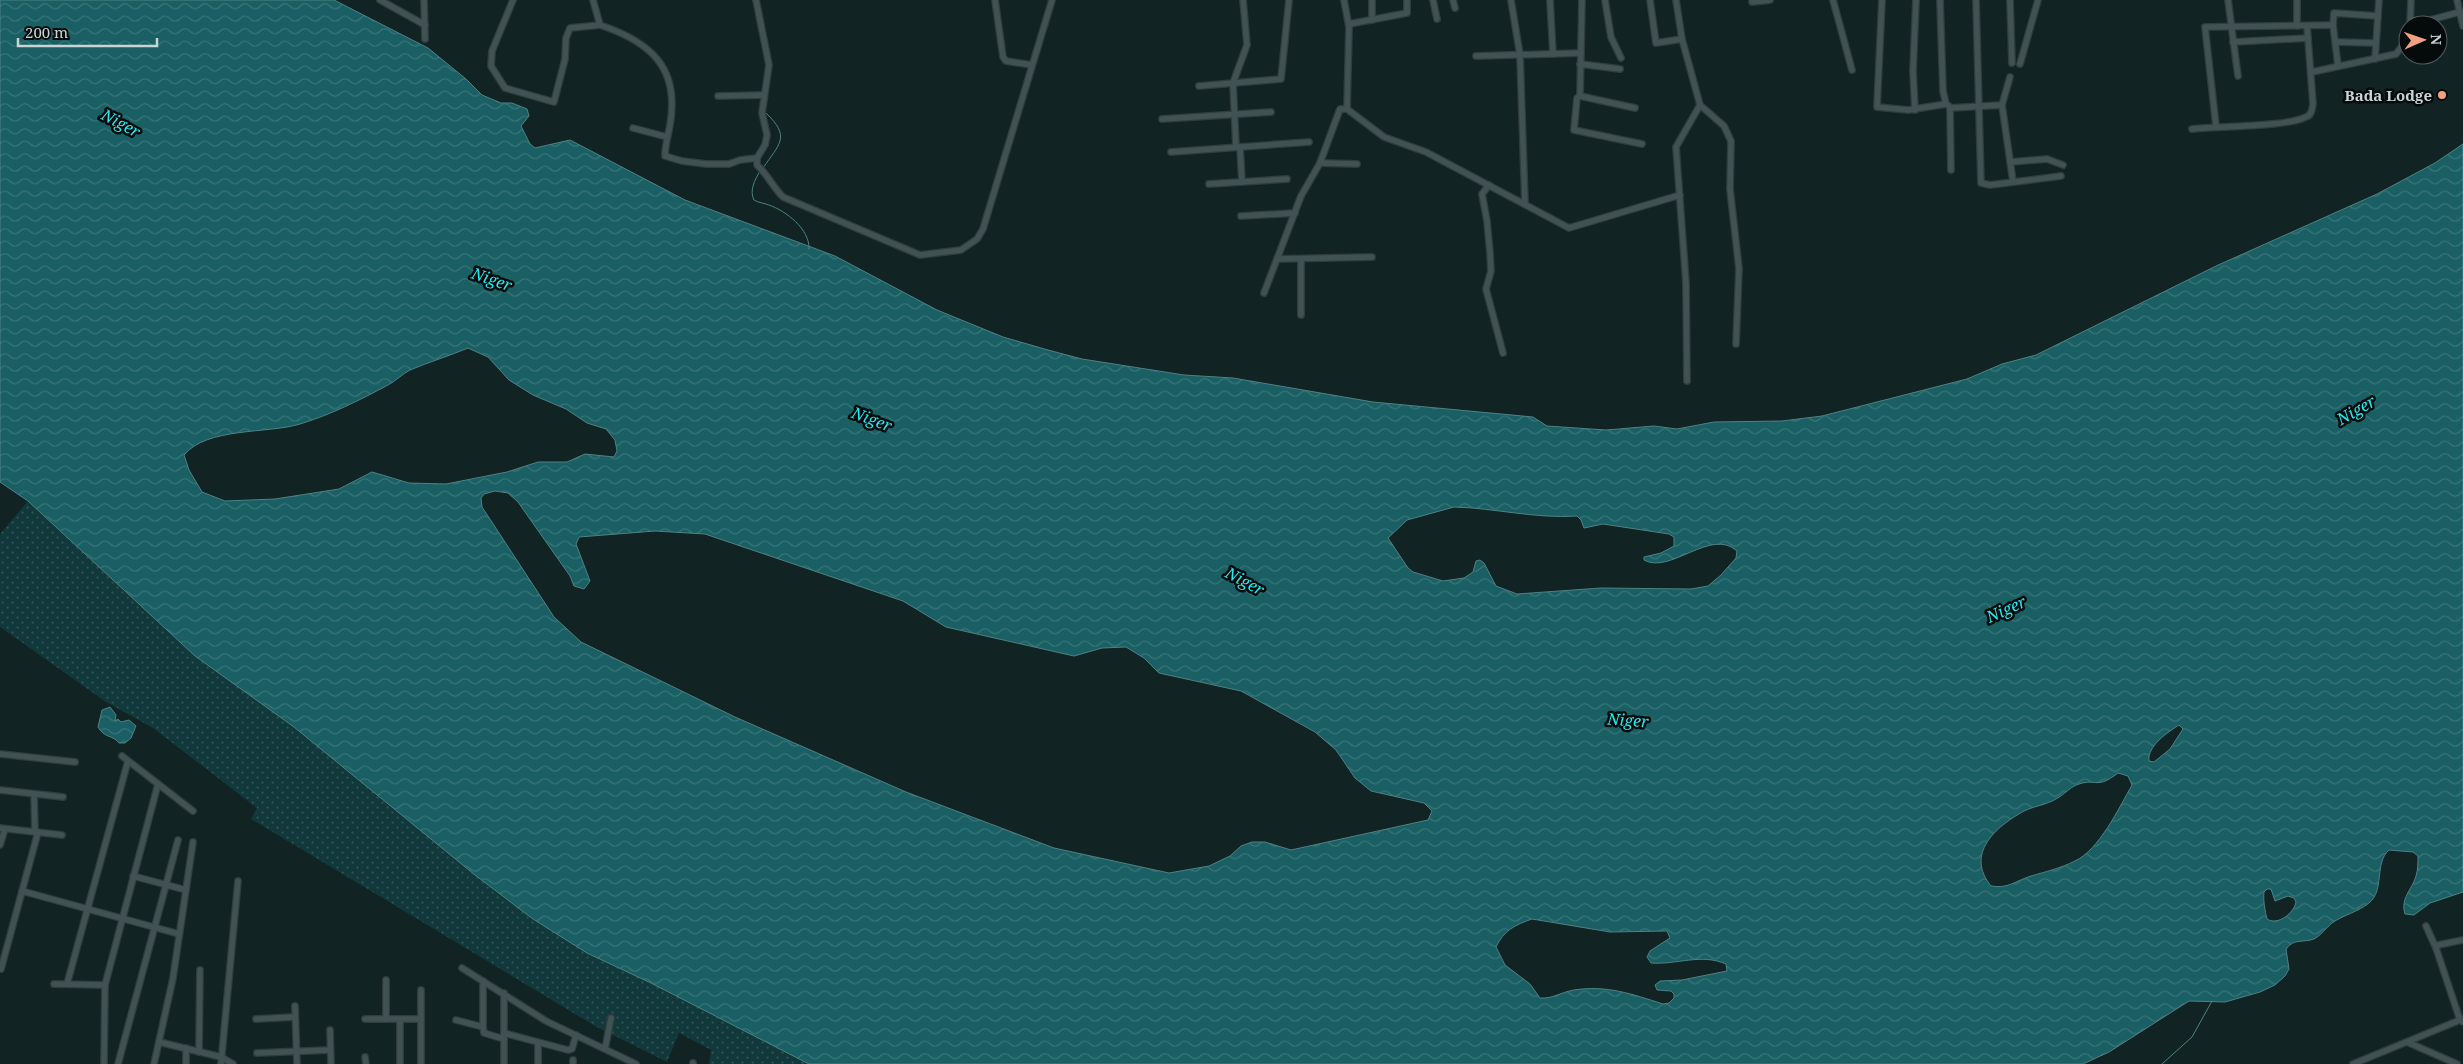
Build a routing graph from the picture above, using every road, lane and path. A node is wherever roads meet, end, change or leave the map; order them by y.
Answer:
1 (380, 0) edge
2 (424, 0) edge
3 (513, 0) edge
4 (593, 0) edge
5 (756, 0) edge
6 (995, 0) edge
7 (1052, 0) edge
8 (1243, 0) edge
9 (1289, 0) edge
10 (1344, 0) edge
11 (1372, 0) edge
12 (1407, 0) edge
13 (1433, 0) edge
14 (1453, 0) edge
15 (1511, 0) edge
16 (1550, 0) edge
17 (1582, 0) edge
18 (1604, 0) edge
19 (1650, 0) edge
20 (1676, 0) edge
21 (1770, 0) edge
22 (1833, 0) edge
23 (1882, 0) edge
24 (1916, 0) edge
25 (1940, 0) edge
26 (1976, 0) edge
27 (2010, 0) edge
28 (2038, 0) edge
29 (2228, 0) edge
30 (2297, 0) edge
31 (2379, 0) edge
32 (2410, 0) edge
33 (2457, 0) edge
34 (1752, 2) dead end
35 (1455, 8) dead end
36 (2460, 12) junction
37 (2410, 15) edge
38 (2448, 15) edge
39 (2378, 16) junction
40 (1437, 19) dead end
41 (1372, 20) junction
42 (1348, 24) junction
43 (425, 25) junction
44 (2333, 25) junction
45 (600, 26) junction
46 (2297, 26) junction
47 (2307, 26) junction
48 (2463, 26) edge
49 (2232, 27) junction
50 (2308, 38) junction
51 (425, 39) dead end
52 (1682, 39) junction
53 (2233, 42) junction
54 (2336, 42) junction
55 (2376, 43) junction
56 (2398, 51) edge
57 (1581, 53) junction
58 (1553, 54) junction
59 (1520, 55) junction
60 (1476, 56) dead end
61 (1621, 58) dead end
62 (2375, 60) junction
63 (2012, 63) dead end
64 (1580, 64) junction
65 (2020, 64) dead end
66 (1032, 65) junction
67 (2338, 66) junction
68 (1620, 69) dead end
69 (1852, 70) dead end
70 (2312, 72) junction
71 (2238, 76) dead end
72 (2010, 77) dead end
73 (1233, 83) junction
74 (1199, 86) dead end
75 (764, 95) junction
76 (718, 96) dead end
77 (1580, 96) junction
78 (554, 102) junction
79 (2002, 104) junction
80 (1700, 105) junction
81 (1948, 106) junction
82 (1978, 106) junction
83 (551, 108) dead end
84 (1635, 108) dead end
85 (1347, 109) junction
86 (1915, 110) junction
87 (1270, 112) dead end
88 (1234, 114) junction
89 (1162, 119) dead end
90 (2216, 126) junction
91 (633, 128) dead end
92 (2192, 129) dead end
93 (667, 137) junction
94 (1309, 142) dead end
95 (1642, 144) dead end
96 (1238, 147) junction
97 (1171, 152) dead end
98 (757, 158) junction
99 (2010, 162) junction
100 (1320, 164) junction
101 (1356, 164) dead end
102 (2063, 165) dead end
103 (1951, 170) dead end
104 (2062, 176) dead end
105 (1287, 179) dead end
106 (1242, 182) junction
107 (2013, 182) junction
108 (1209, 184) dead end
109 (1489, 185) junction
110 (1680, 195) junction
111 (1525, 204) junction
112 (1294, 213) junction
113 (1241, 216) dead end
114 (1372, 257) dead end
115 (1277, 259) junction
116 (1300, 259) junction
117 (1264, 293) dead end
118 (1301, 315) dead end
119 (1736, 344) dead end
120 (1503, 353) dead end
121 (1687, 381) dead end
122 (0, 754) edge
123 (122, 756) dead end
124 (128, 761) junction
125 (76, 762) dead end
126 (158, 784) junction
127 (0, 790) edge
128 (34, 794) junction
129 (63, 797) dead end
130 (193, 811) dead end
131 (2, 828) edge
132 (37, 832) junction
133 (62, 835) dead end
134 (178, 840) dead end
135 (193, 842) dead end
136 (0, 844) edge
137 (134, 876) junction
138 (238, 881) dead end
139 (166, 884) junction
140 (186, 890) junction
141 (22, 891) junction
142 (88, 909) junction
143 (122, 918) junction
144 (2426, 926) dead end
145 (155, 927) junction
146 (179, 934) junction
147 (2463, 940) edge
148 (2436, 948) junction
149 (462, 968) dead end
150 (1, 969) edge
151 (200, 970) dead end
152 (386, 980) dead end
153 (483, 981) junction
154 (54, 984) dead end
155 (67, 984) junction
156 (105, 985) junction
157 (421, 990) dead end
158 (504, 993) junction
159 (295, 1006) dead end
160 (295, 1017) junction
161 (611, 1018) dead end
162 (256, 1019) dead end
163 (365, 1019) dead end
164 (386, 1019) junction
165 (400, 1019) junction
166 (421, 1019) junction
167 (456, 1020) dead end
168 (2462, 1021) edge
169 (483, 1027) junction
170 (330, 1030) dead end
171 (576, 1035) junction
172 (504, 1036) junction
173 (159, 1042) junction
174 (2407, 1042) junction
175 (538, 1043) junction
176 (186, 1048) junction
177 (605, 1049) junction
178 (330, 1050) junction
179 (199, 1052) junction
180 (297, 1052) junction
181 (257, 1053) dead end
182 (221, 1057) junction
183 (365, 1057) dead end
184 (104, 1064) edge
185 (118, 1064) edge
186 (154, 1064) edge
187 (186, 1064) edge
188 (221, 1064) edge
189 (233, 1064) edge
190 (297, 1064) edge
191 (332, 1064) edge
192 (366, 1064) edge
193 (400, 1064) edge
194 (421, 1064) edge
195 (504, 1064) edge
196 (538, 1064) edge
197 (636, 1064) edge
198 (2354, 1064) edge
199 (2457, 1064) edge

1 - 43 street
2 - 43 street
3 - 78 street
4 - 45 street
5 - 75 street
6 - 66 street
7 - 66 street
8 - 73 street
9 - 73 street
10 - 42 street
11 - 41 street
12 - 41 street
13 - 40 street
14 - 35 street
15 - 59 street
16 - 58 street
17 - 57 street
18 - 61 street
19 - 52 street
20 - 52 street
21 - 34 street
22 - 69 street
23 - 86 street
24 - 86 street
25 - 81 street
26 - 82 street
27 - 63 street
28 - 65 street
29 - 49 street
30 - 46 street
31 - 39 street
32 - 37 street
33 - 36 street
36 - 38 street
36 - 48 street
39 - 44 street
39 - 55 street
41 - 42 street
42 - 85 street
43 - 51 street
44 - 47 street
44 - 54 street
45 - 78 street
45 - 93 street
46 - 47 street
46 - 49 street
47 - 50 street
49 - 53 street
49 - 90 street
50 - 53 street
50 - 70 street
52 - 80 street
53 - 71 street
54 - 55 street
54 - 67 street
55 - 62 street
56 - 62 street
57 - 58 street
57 - 64 street
58 - 59 street
59 - 60 street
59 - 111 street
62 - 67 street
64 - 68 street
64 - 77 street
66 - 98 street
67 - 70 street
70 - 90 street
72 - 79 street
73 - 74 street
73 - 88 street
75 - 76 street
75 - 98 street
77 - 84 street
77 - 95 street
78 - 83 street
79 - 82 street
79 - 99 street
80 - 110 street
80 - 119 street
81 - 82 street
81 - 86 street
81 - 103 street
82 - 107 street
85 - 100 street
85 - 109 street
87 - 88 street
88 - 89 street
88 - 96 street
90 - 92 street
91 - 93 street
93 - 98 street
94 - 96 street
96 - 97 street
96 - 106 street
99 - 102 street
99 - 107 street
100 - 101 street
100 - 112 street
104 - 107 street
105 - 106 street
106 - 108 street
109 - 111 street
109 - 120 street
110 - 111 street
110 - 121 street
112 - 113 street
112 - 115 street
114 - 116 street
115 - 116 street
115 - 117 street
116 - 118 street
122 - 125 street
123 - 124 street
124 - 126 street
124 - 142 street
126 - 130 street
126 - 137 street
127 - 128 street
128 - 129 street
128 - 132 street
131 - 132 street
131 - 136 street
132 - 133 street
132 - 141 street
134 - 139 street
135 - 140 street
137 - 139 street
137 - 143 street
138 - 182 street
139 - 140 street
139 - 145 street
140 - 146 street
141 - 142 street
141 - 150 street
142 - 143 street
142 - 155 street
143 - 145 street
143 - 156 street
144 - 148 street
145 - 146 street
145 - 185 street
146 - 173 street
147 - 148 street
148 - 168 street
149 - 153 street
151 - 179 street
152 - 164 street
153 - 158 street
153 - 169 street
154 - 155 street
155 - 156 street
156 - 184 street
157 - 166 street
158 - 171 street
158 - 172 street
159 - 160 street
160 - 162 street
160 - 180 street
161 - 177 street
163 - 164 street
164 - 165 street
165 - 166 street
165 - 193 street
166 - 194 street
167 - 169 street
168 - 174 street
169 - 172 street
170 - 178 street
171 - 175 street
171 - 177 street
172 - 175 street
172 - 195 street
173 - 176 street
173 - 186 street
174 - 198 street
174 - 199 street
175 - 196 street
176 - 179 street
176 - 187 street
177 - 197 street
178 - 180 street
178 - 191 street
179 - 182 street
180 - 181 street
180 - 190 street
182 - 188 street
182 - 189 street
183 - 192 street

